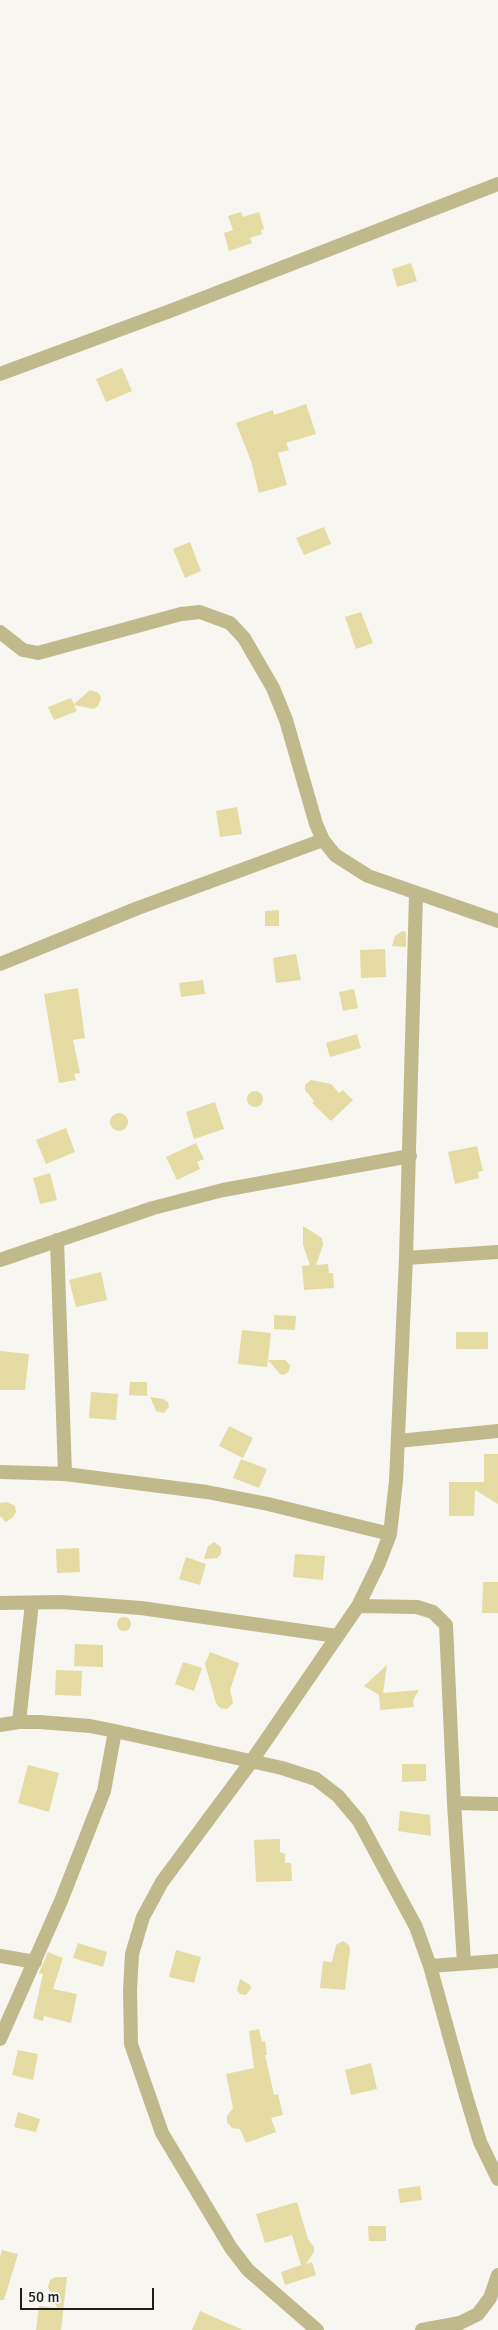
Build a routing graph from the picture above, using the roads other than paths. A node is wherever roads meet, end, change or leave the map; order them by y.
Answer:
1 (498, 184) edge
2 (0, 374) edge
3 (0, 632) edge
4 (323, 840) junction
5 (416, 894) junction
6 (498, 921) edge
7 (0, 964) edge
8 (410, 1156) junction
9 (57, 1240) junction
10 (498, 1252) edge
11 (406, 1258) junction
12 (0, 1260) edge
13 (498, 1431) edge
14 (398, 1441) junction
15 (0, 1472) edge
16 (64, 1474) junction
17 (390, 1534) junction
18 (0, 1603) edge
19 (32, 1603) junction
20 (358, 1606) junction
21 (338, 1636) junction
22 (19, 1722) junction
23 (0, 1725) edge
24 (115, 1731) junction
25 (251, 1762) junction
26 (454, 1803) junction
27 (498, 1804) edge
28 (0, 1956) edge
29 (498, 1961) edge
30 (35, 1962) junction
31 (464, 1963) junction
32 (430, 1966) junction
33 (0, 2039) edge
34 (498, 2179) edge
35 (498, 2276) edge
36 (317, 2330) edge
37 (422, 2330) edge

1 - 2 street
3 - 4 street
4 - 5 street
4 - 7 street
5 - 6 street
5 - 8 street
8 - 9 street
8 - 11 street
9 - 12 street
9 - 16 street
10 - 11 street
11 - 14 street
13 - 14 street
14 - 17 street
15 - 16 street
16 - 17 street
17 - 20 street
18 - 19 street
19 - 21 street
19 - 22 street
20 - 21 street
20 - 26 street
21 - 25 street
22 - 23 street
22 - 24 street
24 - 25 street
24 - 30 street
25 - 32 street
25 - 36 street
26 - 27 street
26 - 31 street
28 - 30 street
29 - 31 street
30 - 33 street
31 - 32 street
32 - 34 street
35 - 37 street

